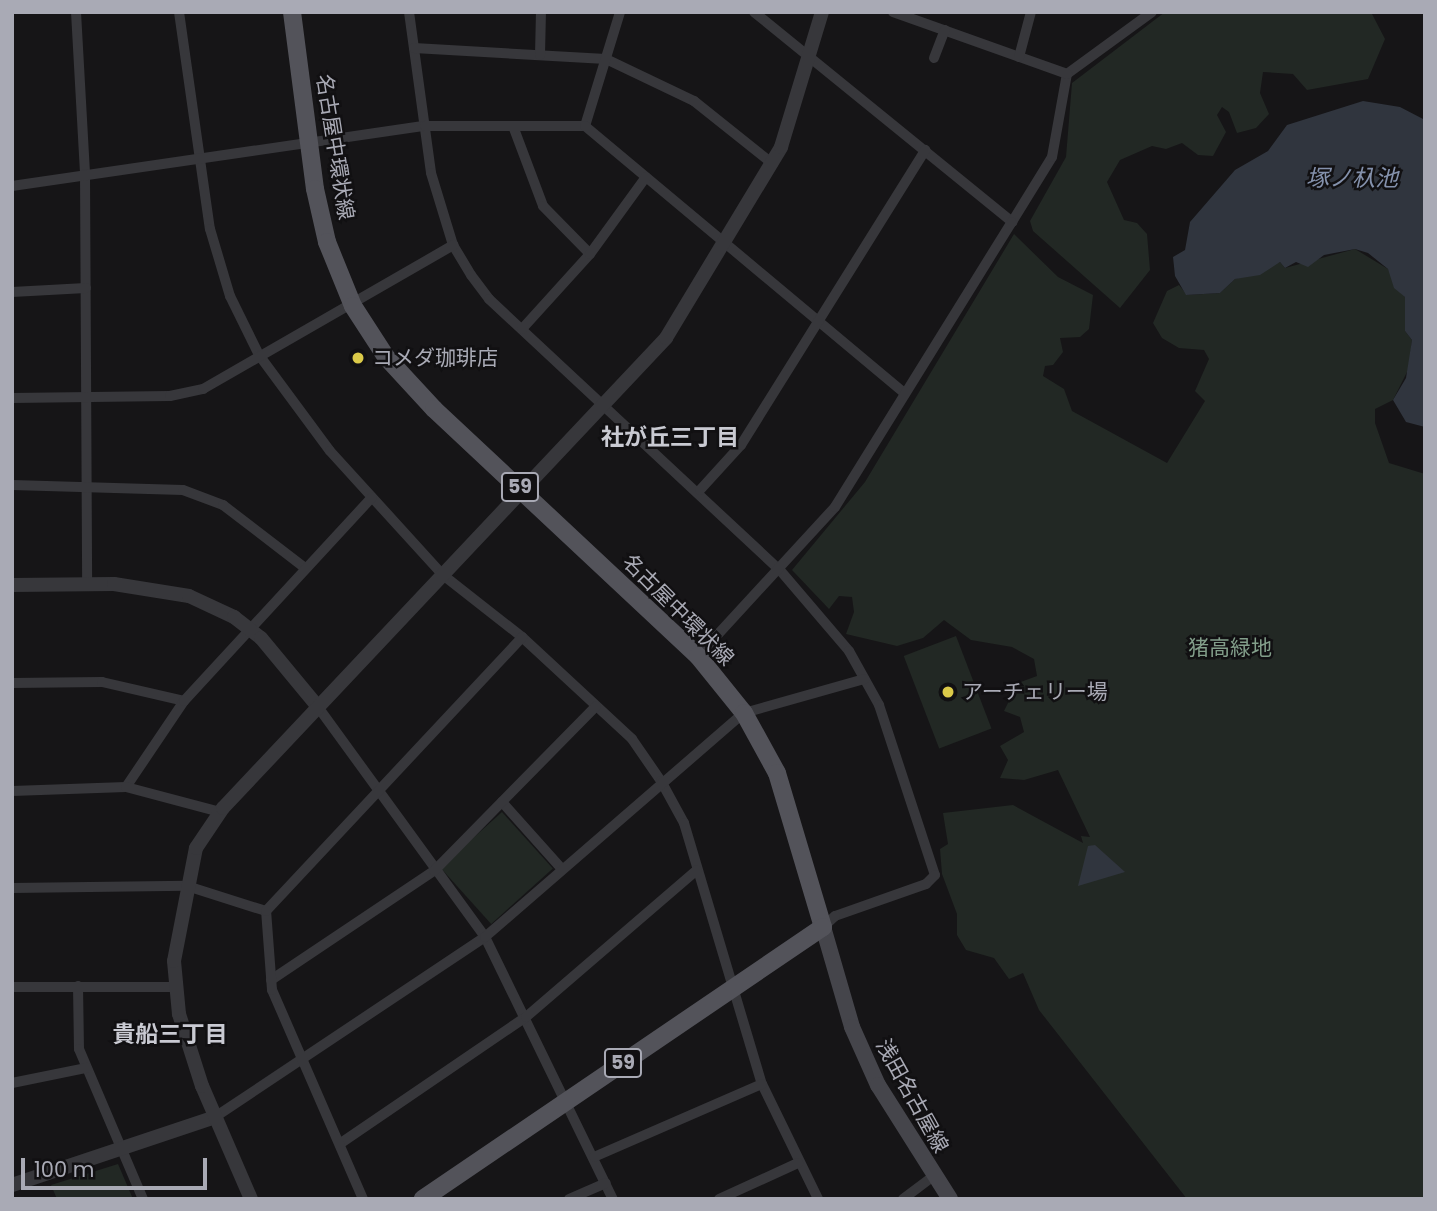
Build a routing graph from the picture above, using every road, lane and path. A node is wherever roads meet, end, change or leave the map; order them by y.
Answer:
1 (76, 12) edge
2 (179, 12) edge
3 (292, 12) edge
4 (409, 12) edge
5 (541, 12) edge
6 (620, 12) edge
7 (754, 12) edge
8 (822, 12) edge
9 (893, 12) edge
10 (1031, 12) edge
11 (1152, 12) edge
12 (945, 30) junction
13 (414, 48) junction
14 (540, 55) junction
15 (811, 57) junction
16 (1019, 57) junction
17 (934, 58) dead end
18 (606, 59) junction
19 (1067, 74) junction
20 (425, 126) junction
21 (513, 126) junction
22 (585, 126) junction
23 (308, 141) junction
24 (925, 150) junction
25 (199, 156) junction
26 (773, 164) junction
27 (85, 174) junction
28 (646, 177) junction
29 (12, 186) edge
30 (1012, 222) junction
31 (724, 242) junction
32 (453, 245) junction
33 (590, 254) junction
34 (86, 288) junction
35 (12, 292) edge
36 (353, 306) junction
37 (819, 322) junction
38 (522, 329) junction
39 (261, 358) junction
40 (905, 394) junction
41 (86, 397) junction
42 (12, 398) edge
43 (605, 402) junction
44 (12, 485) edge
45 (86, 485) junction
46 (523, 490) junction
47 (700, 490) junction
48 (372, 498) junction
49 (304, 568) junction
50 (779, 569) junction
51 (443, 575) junction
52 (12, 584) edge
53 (87, 584) junction
54 (250, 630) junction
55 (522, 637) junction
56 (698, 656) junction
57 (864, 679) junction
58 (12, 683) edge
59 (184, 701) junction
60 (596, 706) junction
61 (318, 707) junction
62 (744, 713) junction
63 (661, 781) junction
64 (126, 787) junction
65 (12, 791) edge
66 (377, 795) junction
67 (502, 802) junction
68 (220, 812) junction
69 (562, 869) junction
70 (697, 870) junction
71 (434, 872) junction
72 (187, 886) junction
73 (12, 888) edge
74 (266, 911) junction
75 (823, 927) junction
76 (485, 937) junction
77 (271, 980) junction
78 (78, 986) junction
79 (12, 987) edge
80 (176, 987) junction
81 (730, 989) junction
82 (526, 1017) junction
83 (304, 1058) junction
84 (86, 1068) junction
85 (12, 1083) edge
86 (762, 1083) junction
87 (568, 1101) junction
88 (215, 1117) junction
89 (341, 1143) junction
90 (123, 1148) junction
91 (594, 1157) junction
92 (798, 1163) junction
93 (933, 1176) junction
94 (606, 1183) junction
95 (12, 1185) edge
96 (143, 1199) edge
97 (251, 1199) edge
98 (363, 1199) edge
99 (423, 1199) edge
100 (569, 1199) edge
101 (613, 1199) edge
102 (719, 1199) edge
103 (818, 1199) edge
104 (904, 1199) edge
105 (950, 1199) edge

1 - 27 street
2 - 25 street
3 - 23 main road, 名古屋中環状線 / 59
4 - 13 street
5 - 14 street
6 - 18 street
7 - 15 street
8 - 15 street
9 - 12 street
10 - 16 street
11 - 19 street
12 - 16 street
12 - 17 street
13 - 14 street
13 - 20 street
14 - 18 street
15 - 24 street
15 - 26 street
16 - 19 street
18 - 22 street
18 - 26 street
19 - 30 street
20 - 21 street
20 - 23 street
20 - 32 street
21 - 22 street
21 - 33 street
22 - 28 street
23 - 25 street
23 - 36 main road, 名古屋中環状線 / 59
24 - 30 street
24 - 37 street
25 - 27 street
25 - 39 street
26 - 31 street
27 - 29 street
27 - 34 street
28 - 31 street
28 - 33 street
30 - 40 street
31 - 37 street
31 - 43 street
32 - 36 street
32 - 38 street
33 - 38 street
34 - 35 street
34 - 41 street
36 - 39 street
36 - 46 main road, 名古屋中環状線 / 59
37 - 40 street
37 - 47 street
38 - 43 street
39 - 41 street
39 - 48 street
40 - 50 street
41 - 42 street
41 - 45 street
43 - 46 street
43 - 47 street
44 - 45 street
45 - 49 street
45 - 53 street
46 - 51 street
46 - 56 main road, 名古屋中環状線 / 59
47 - 50 street
48 - 49 street
48 - 51 street
49 - 54 street
50 - 56 street
50 - 57 street
51 - 55 street
51 - 61 street
52 - 53 street
53 - 54 street
54 - 59 street
54 - 61 street
55 - 60 street
55 - 66 street
56 - 62 main road, 名古屋中環状線 / 59
57 - 62 street
57 - 75 street
58 - 59 street
59 - 64 street
60 - 63 street
60 - 67 street
61 - 66 street
61 - 68 street
62 - 63 street
62 - 75 main road, 名古屋中環状線 / 59
63 - 69 street
63 - 70 street
64 - 65 street
64 - 68 street
66 - 71 street
66 - 74 street
67 - 69 street
67 - 71 street
68 - 72 street
69 - 76 street
70 - 81 street
70 - 82 street
71 - 76 street
71 - 77 street
72 - 73 street
72 - 74 street
72 - 80 street
74 - 77 street
75 - 81 main road, 59
75 - 93 main road, 浅田名古屋線
76 - 82 street
76 - 83 street
77 - 83 street
78 - 79 street
78 - 80 street
78 - 84 street
80 - 88 street
81 - 86 street
81 - 87 main road, 59
82 - 87 street
82 - 89 street
83 - 88 street
83 - 89 street
84 - 85 street
84 - 90 street
86 - 91 street
86 - 92 street
87 - 91 street
87 - 99 main road, 59
88 - 90 street
88 - 97 street
89 - 98 street
90 - 95 street
90 - 96 street
91 - 94 street
92 - 102 street
92 - 103 street
93 - 104 street
93 - 105 main road, 浅田名古屋線
94 - 100 street
94 - 101 street

